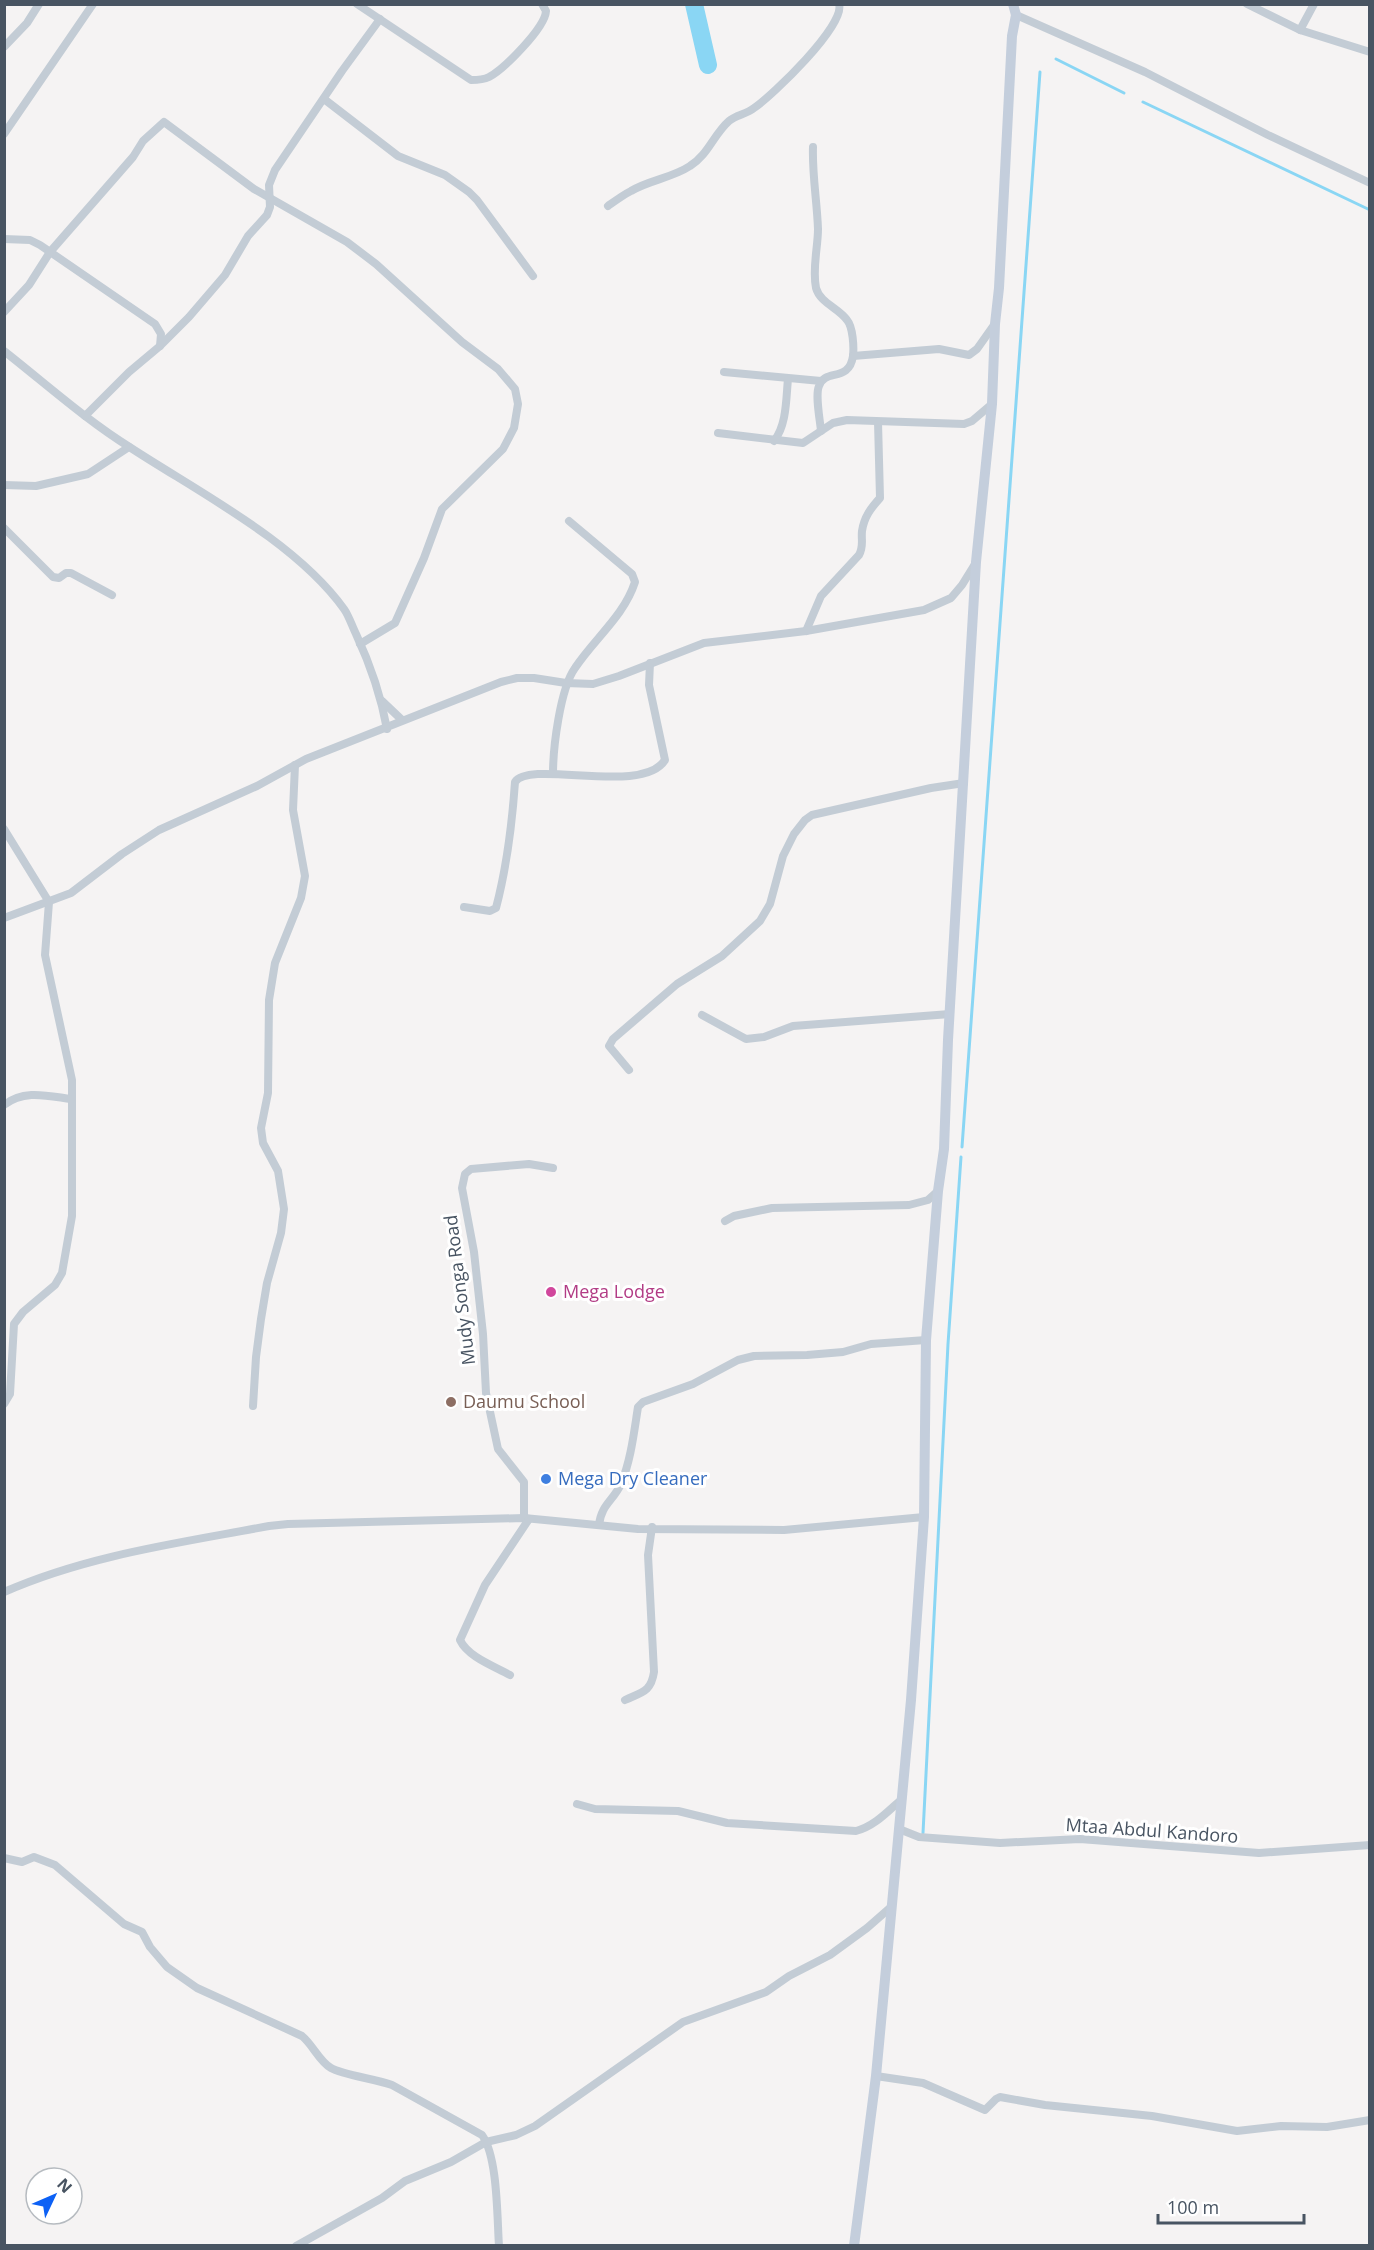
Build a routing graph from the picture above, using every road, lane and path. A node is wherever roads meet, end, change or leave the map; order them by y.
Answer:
1 (39, 4) edge
2 (93, 4) edge
3 (357, 4) edge
4 (542, 4) edge
5 (839, 4) edge
6 (1247, 4) edge
7 (1314, 4) edge
8 (1015, 10) edge
9 (380, 19) junction
10 (1300, 30) junction
11 (4, 47) edge
12 (1370, 52) edge
13 (324, 99) junction
14 (4, 134) edge
15 (813, 147) dead end
16 (1370, 183) edge
17 (268, 185) junction
18 (254, 189) junction
19 (270, 199) junction
20 (608, 206) dead end
21 (4, 239) edge
22 (50, 252) junction
23 (533, 276) dead end
24 (4, 312) edge
25 (995, 324) junction
26 (160, 346) junction
27 (4, 351) edge
28 (853, 356) junction
29 (724, 372) dead end
30 (788, 379) junction
31 (821, 381) junction
32 (992, 404) junction
33 (85, 416) junction
34 (878, 422) junction
35 (821, 431) junction
36 (718, 433) dead end
37 (774, 441) junction
38 (129, 447) junction
39 (4, 485) edge
40 (569, 521) dead end
41 (4, 528) edge
42 (976, 562) junction
43 (112, 595) dead end
44 (806, 631) junction
45 (360, 644) junction
46 (650, 663) junction
47 (566, 683) junction
48 (382, 701) junction
49 (402, 720) junction
50 (387, 729) junction
51 (295, 765) junction
52 (553, 774) junction
53 (964, 783) junction
54 (4, 829) edge
55 (49, 902) junction
56 (464, 907) dead end
57 (4, 918) edge
58 (950, 1014) junction
59 (702, 1015) dead end
60 (629, 1070) dead end
61 (71, 1099) junction
62 (4, 1106) edge
63 (553, 1168) dead end
64 (938, 1191) junction
65 (725, 1221) dead end
66 (926, 1340) junction
67 (4, 1404) edge
68 (253, 1406) dead end
69 (924, 1517) junction
70 (527, 1518) junction
71 (599, 1525) junction
72 (652, 1527) junction
73 (4, 1592) edge
74 (510, 1675) dead end
75 (625, 1700) dead end
76 (902, 1799) junction
77 (577, 1804) dead end
78 (899, 1829) junction
79 (1370, 1845) edge
80 (4, 1858) edge
81 (891, 1907) junction
82 (876, 2076) junction
83 (1370, 2120) edge
84 (486, 2142) junction
85 (296, 2246) edge
86 (499, 2246) edge
87 (854, 2246) edge

1 - 11 street
2 - 14 street
3 - 9 street
4 - 9 street
5 - 20 street
6 - 10 street
7 - 10 street
8 - 16 street
8 - 25 main road
9 - 13 street
10 - 12 street
13 - 17 street
13 - 23 street
15 - 28 street
17 - 18 street
17 - 19 street
18 - 19 street
18 - 22 street
19 - 26 street
19 - 45 street
21 - 22 street
22 - 24 street
22 - 26 street
25 - 28 street
25 - 32 main road
26 - 33 street
27 - 33 street
28 - 31 street
29 - 30 street
30 - 31 street
30 - 37 street
31 - 35 street
32 - 34 street
32 - 42 main road
33 - 38 street
34 - 35 street
34 - 44 street
35 - 37 street
36 - 37 street
38 - 39 street
38 - 45 street
40 - 47 street
41 - 43 street
42 - 44 street
42 - 53 main road
44 - 46 street
45 - 48 street
46 - 47 street
46 - 52 street
47 - 49 street
47 - 52 street
48 - 49 street
48 - 50 street
49 - 50 street
50 - 51 street
51 - 55 street
51 - 68 street
52 - 56 street
53 - 58 main road
53 - 60 street
54 - 55 street
55 - 57 street
55 - 61 street
58 - 59 street
58 - 64 main road
61 - 62 street
61 - 67 street
63 - 70 street, Mudy Songa Road
64 - 65 street
64 - 66 main road
66 - 69 main road
66 - 71 street
69 - 72 street
69 - 76 main road
70 - 71 street
70 - 73 street
70 - 74 street
71 - 72 street
72 - 75 street
76 - 77 street
76 - 78 main road
78 - 79 street, Mtaa Abdul Kandoro
78 - 81 main road
80 - 84 street
81 - 82 main road
81 - 84 street
82 - 83 street
82 - 87 main road
84 - 85 street
84 - 86 street

